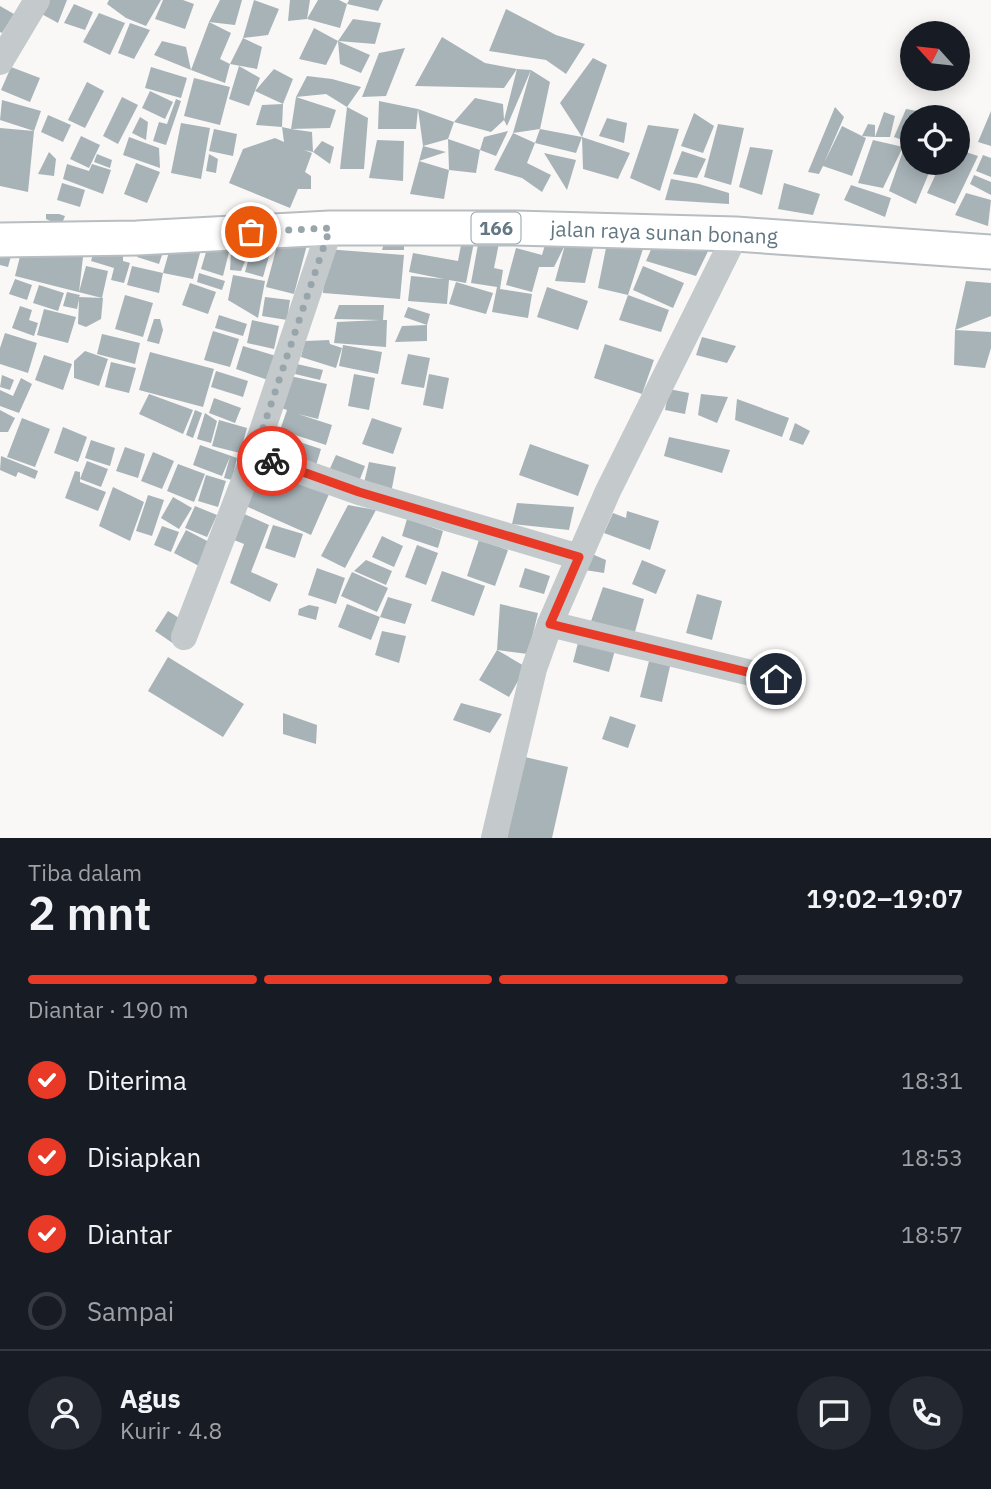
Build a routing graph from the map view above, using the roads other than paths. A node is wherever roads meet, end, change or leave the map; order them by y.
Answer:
1 (34, 1) edge
2 (0, 62) edge
3 (330, 228) junction
4 (736, 233) junction
5 (0, 240) edge
6 (991, 252) edge
7 (254, 455) junction
8 (579, 557) junction
9 (550, 624) junction
10 (184, 637) dead end
11 (776, 679) dead end
12 (494, 838) edge

1 - 2 street
3 - 4 main road, jalan raya sunan bonang / 166
3 - 5 main road, jalan raya sunan bonang / 166
3 - 7 street
4 - 6 main road, jalan raya sunan bonang / 166
4 - 8 street
7 - 8 street
7 - 10 street
8 - 9 street
9 - 11 street
9 - 12 street

